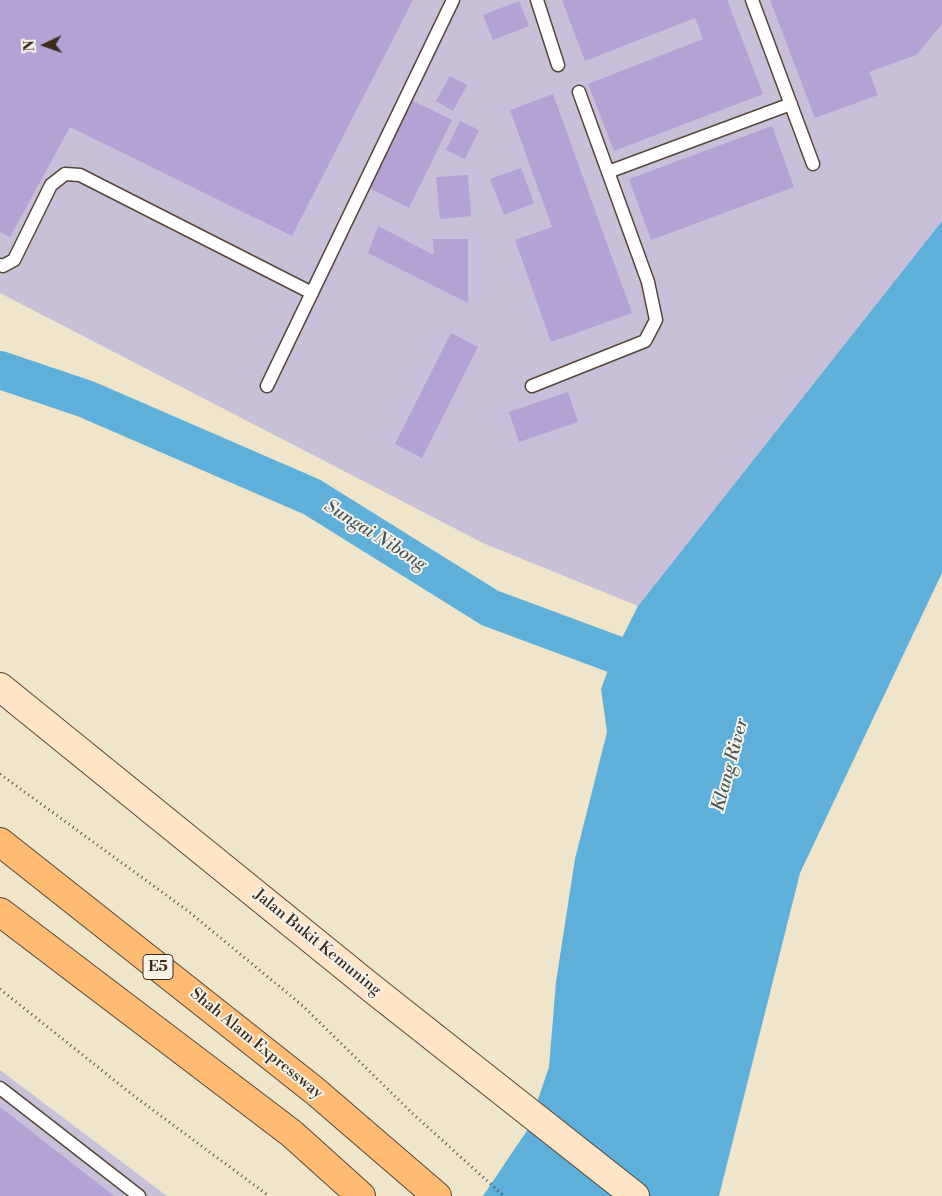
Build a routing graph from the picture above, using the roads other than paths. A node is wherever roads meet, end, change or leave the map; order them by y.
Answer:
1 (453, 0) edge
2 (537, 0) edge
3 (752, 0) edge
4 (558, 65) dead end
5 (579, 92) dead end
6 (791, 104) junction
7 (813, 164) dead end
8 (608, 172) junction
9 (0, 265) edge
10 (312, 293) junction
11 (267, 386) dead end
12 (532, 386) dead end
13 (0, 688) edge
14 (0, 842) edge
15 (0, 912) edge
16 (0, 1088) edge
17 (138, 1196) edge
18 (361, 1196) edge
19 (437, 1196) edge
20 (636, 1196) edge

1 - 10 lane
2 - 4 lane
3 - 6 lane
5 - 8 lane
6 - 7 lane
6 - 8 lane
8 - 12 lane
9 - 10 lane
10 - 11 lane
13 - 20 main road, Jalan Bukit Kemuning
14 - 19 highway, Shah Alam Expressway / E5
15 - 18 highway
16 - 17 lane

